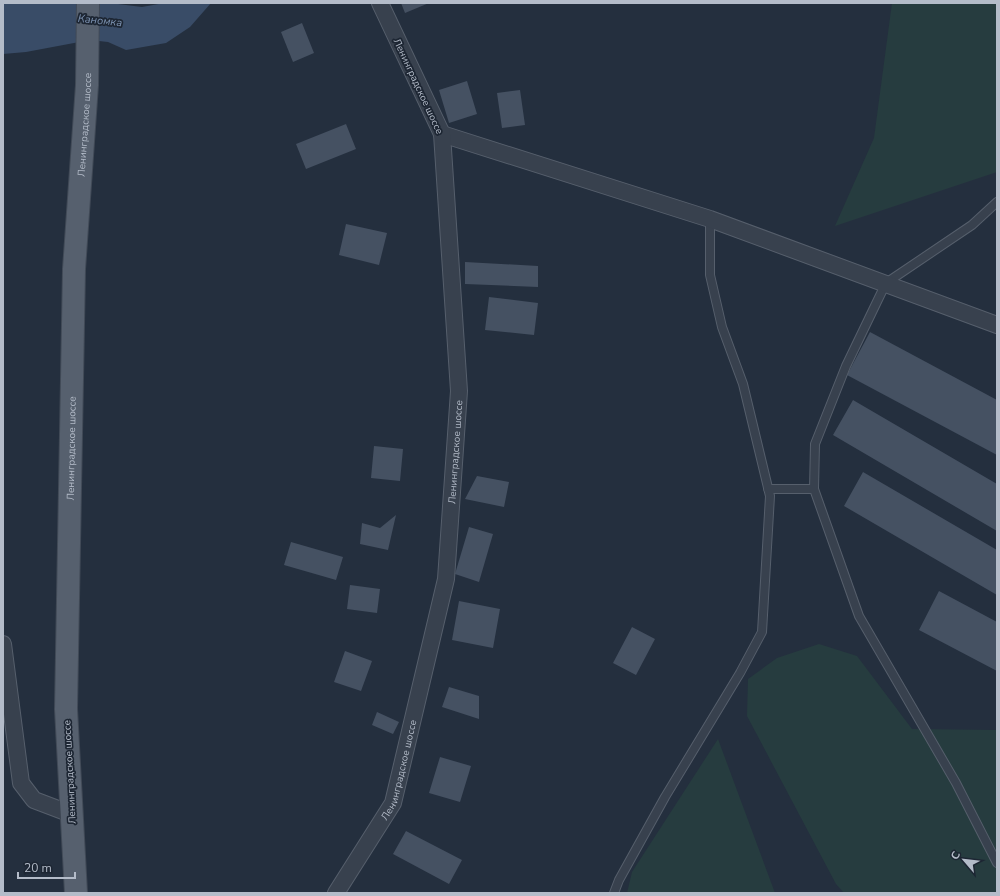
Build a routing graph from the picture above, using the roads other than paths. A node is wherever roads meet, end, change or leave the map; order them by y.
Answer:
1 (88, 3) edge
2 (380, 3) edge
3 (442, 134) junction
4 (997, 202) edge
5 (710, 220) junction
6 (886, 283) junction
7 (997, 325) edge
8 (768, 489) junction
9 (814, 489) junction
10 (3, 644) edge
11 (71, 814) junction
12 (997, 863) edge
13 (76, 893) edge
14 (336, 893) edge
15 (614, 893) edge

1 - 11 main road, Ленинградское шоссе
2 - 3 street, Ленинградское шоссе
3 - 5 street
3 - 14 street, Ленинградское шоссе
4 - 6 lane
5 - 6 street
5 - 8 lane
6 - 7 street
6 - 9 lane
8 - 9 lane
8 - 15 lane
9 - 12 lane
10 - 11 street
11 - 13 main road, Ленинградское шоссе

